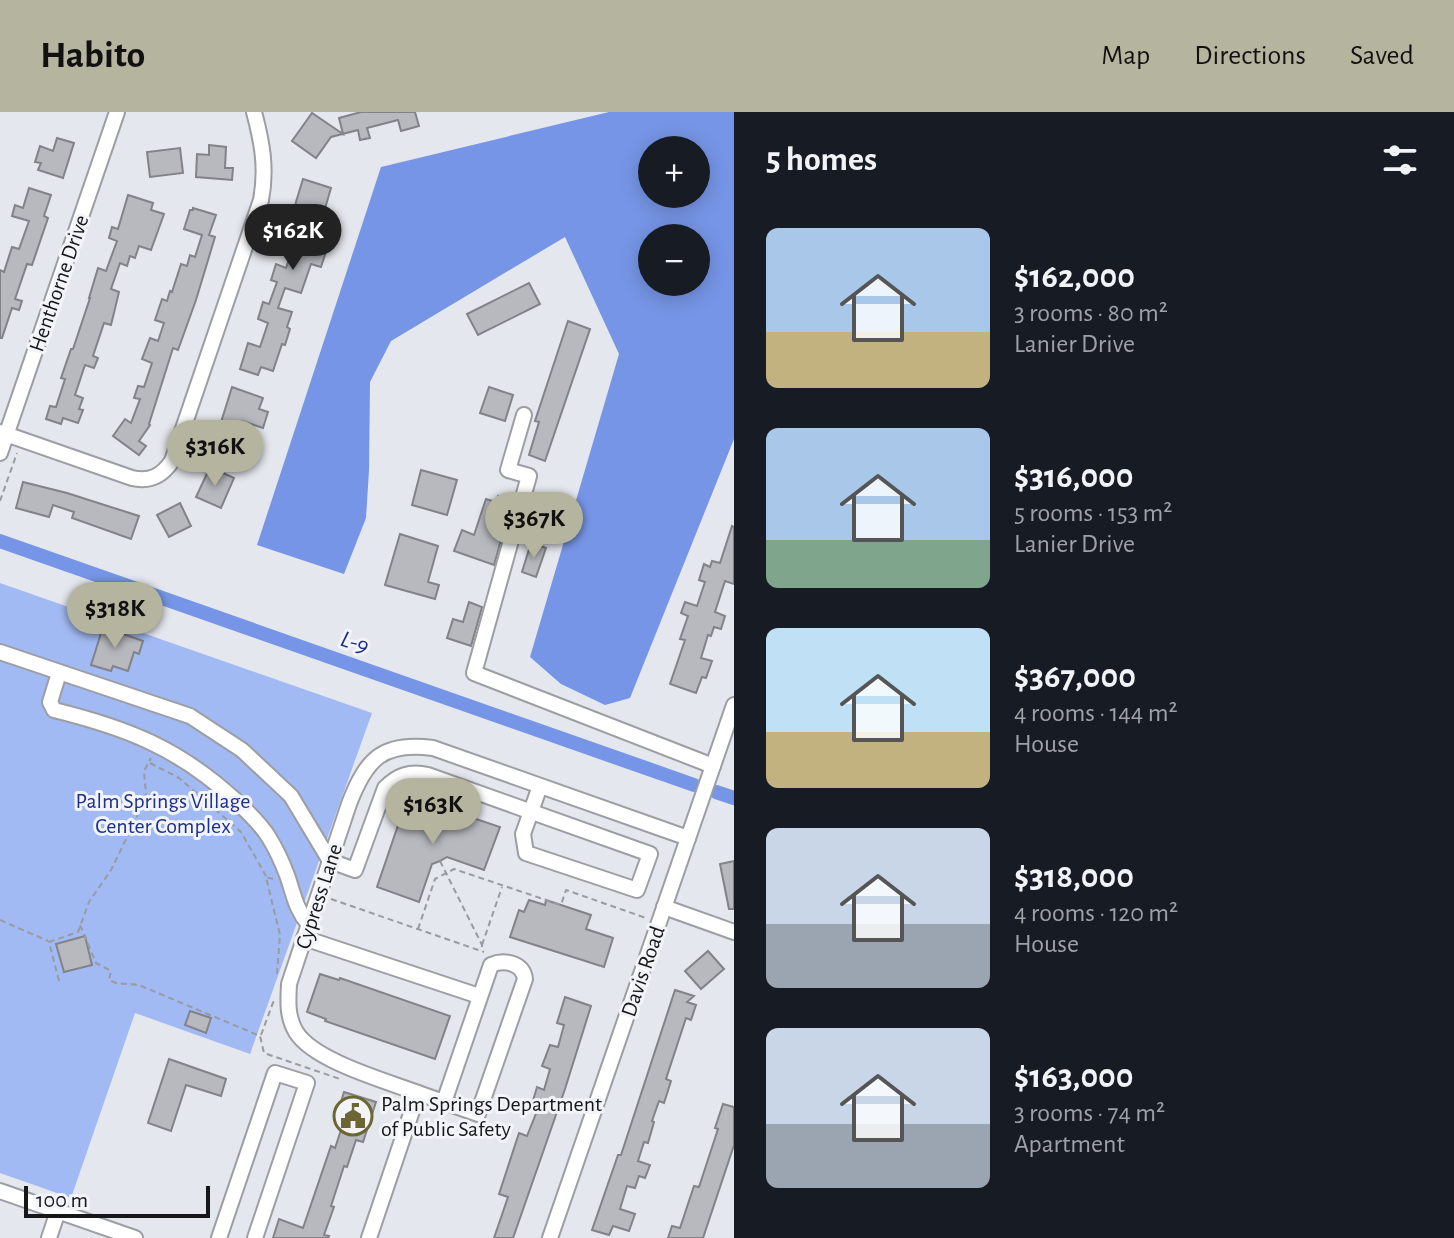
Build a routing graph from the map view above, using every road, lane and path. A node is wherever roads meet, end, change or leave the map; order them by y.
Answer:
1 (117, 112) edge
2 (254, 112) edge
3 (524, 415) dead end
4 (3, 433) edge
5 (22, 440) junction
6 (0, 453) edge
7 (0, 501) edge
8 (0, 652) edge
9 (59, 673) junction
10 (734, 705) edge
11 (158, 745) junction
12 (149, 762) junction
13 (713, 766) junction
14 (540, 786) junction
15 (531, 810) junction
16 (688, 838) junction
17 (330, 861) junction
18 (440, 861) dead end
19 (446, 874) junction
20 (266, 877) junction
21 (290, 885) junction
22 (503, 886) junction
23 (319, 895) junction
24 (664, 907) junction
25 (0, 920) edge
26 (659, 922) junction
27 (80, 925) junction
28 (418, 929) junction
29 (306, 931) junction
30 (734, 932) edge
31 (49, 942) junction
32 (482, 945) junction
33 (482, 951) junction
34 (491, 965) junction
35 (277, 978) dead end
36 (59, 981) dead end
37 (276, 993) dead end
38 (479, 996) junction
39 (260, 1036) junction
40 (346, 1081) dead end
41 (418, 1093) junction
42 (444, 1102) junction
43 (0, 1191) edge
44 (58, 1211) junction
45 (49, 1238) edge
46 (135, 1238) edge
47 (219, 1238) edge
48 (255, 1238) edge
49 (369, 1238) edge
50 (550, 1238) edge

1 - 4 street, Henthorne Drive
2 - 5 street
3 - 13 street
4 - 5 street
4 - 6 street, Henthorne Drive
5 - 7 path
8 - 9 street
9 - 11 street
9 - 17 street
10 - 13 street, Davis Road
11 - 12 path
11 - 21 street
12 - 20 path
12 - 27 path
13 - 16 street, Davis Road
14 - 15 street
14 - 16 street, Cypress Lane
14 - 17 street, Cypress Lane
15 - 15 street
15 - 17 street
16 - 24 street, Davis Road
17 - 23 street, Cypress Lane
18 - 19 path
19 - 22 path
19 - 28 path
19 - 32 path
20 - 21 path
20 - 35 path
21 - 29 street
22 - 26 path
22 - 32 path
23 - 28 path
23 - 29 street, Cypress Lane
24 - 26 street, Davis Road
24 - 30 street
25 - 31 path
26 - 50 street, Davis Road
27 - 31 path
27 - 39 path
28 - 33 path
29 - 38 street
29 - 41 street, Cypress Lane
31 - 36 path
32 - 33 path
33 - 34 path
34 - 38 street
34 - 42 street, Cypress Lane
37 - 39 path
38 - 42 street
39 - 40 path
41 - 42 street, Cypress Lane
41 - 49 street
43 - 44 street
44 - 45 street
44 - 46 street
47 - 48 street

